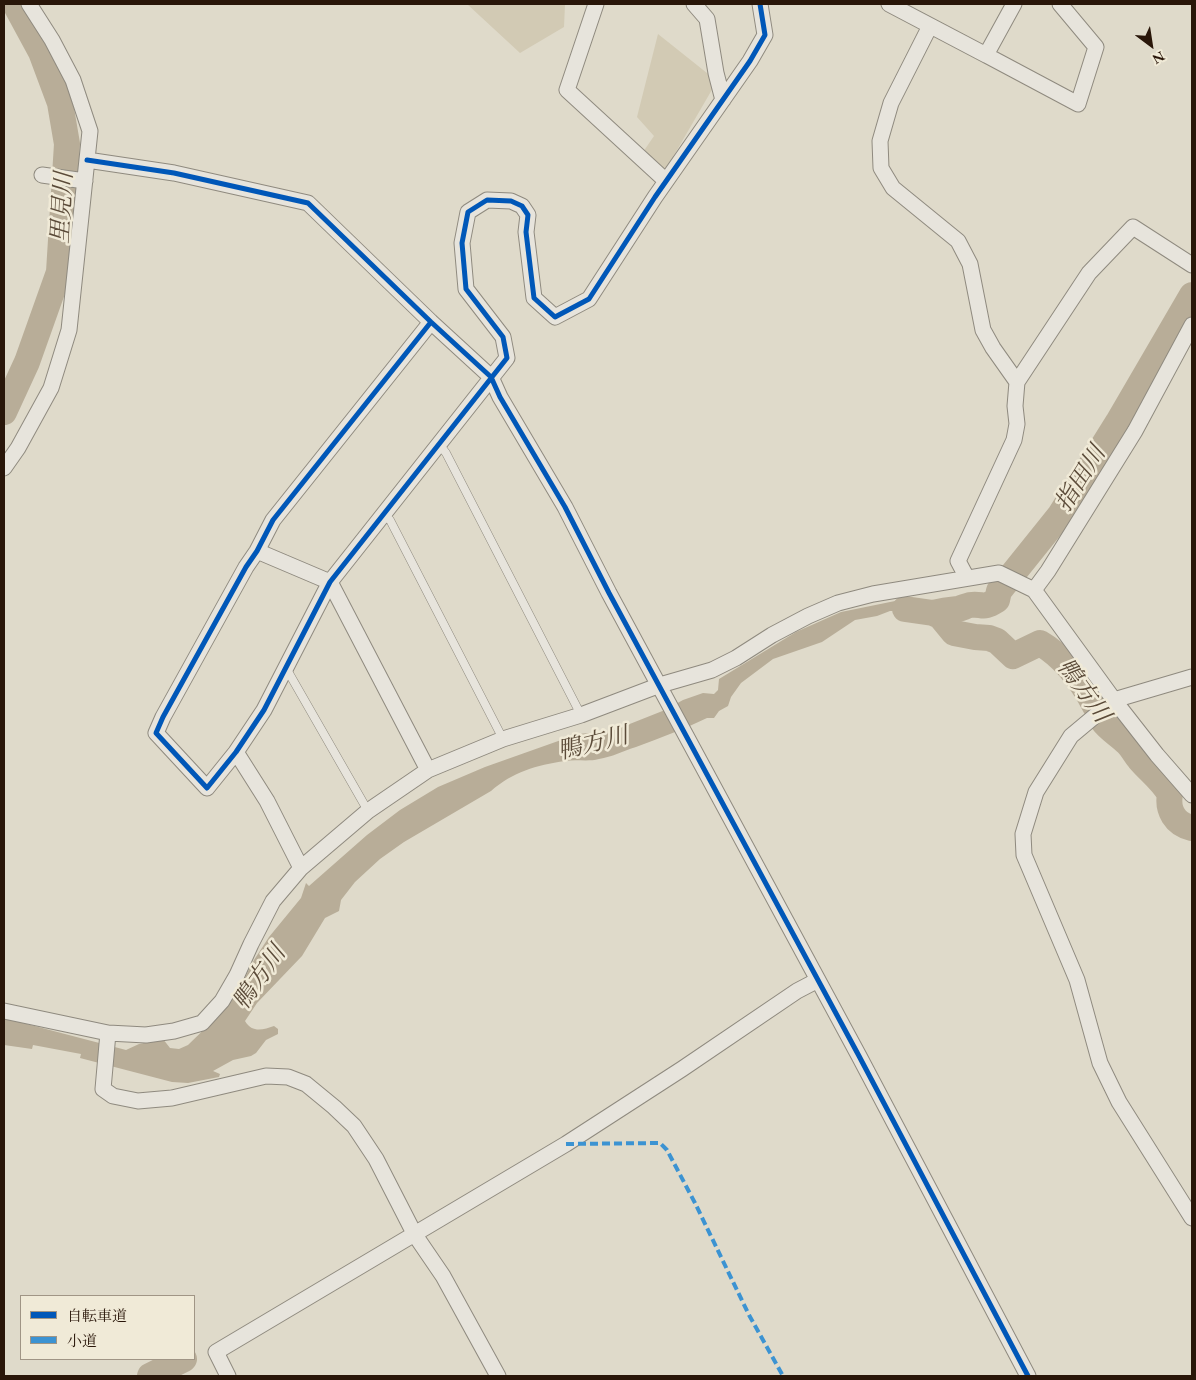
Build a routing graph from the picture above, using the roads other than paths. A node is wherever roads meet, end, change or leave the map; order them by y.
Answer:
1 (29, 4) edge
2 (596, 4) edge
3 (694, 4) edge
4 (760, 4) edge
5 (889, 4) edge
6 (1014, 4) edge
7 (1060, 4) edge
8 (930, 26) junction
9 (986, 55) junction
10 (723, 100) junction
11 (87, 160) junction
12 (42, 175) dead end
13 (85, 181) junction
14 (666, 181) junction
15 (1192, 265) edge
16 (430, 322) junction
17 (1192, 325) edge
18 (491, 377) junction
19 (1017, 382) junction
20 (439, 444) junction
21 (4, 468) edge
22 (382, 515) junction
23 (258, 551) junction
24 (967, 578) junction
25 (330, 582) junction
26 (1030, 588) junction
27 (286, 668) junction
28 (1192, 677) edge
29 (660, 685) junction
30 (1109, 703) junction
31 (581, 715) junction
32 (503, 739) junction
33 (236, 752) junction
34 (428, 770) junction
35 (1192, 795) edge
36 (368, 811) junction
37 (301, 868) junction
38 (818, 980) junction
39 (4, 1011) edge
40 (108, 1034) junction
41 (1192, 1218) edge
42 (415, 1235) junction
43 (228, 1376) edge
44 (498, 1376) edge
45 (1028, 1376) edge

1 - 11 street
2 - 14 street
3 - 10 street
4 - 10 street
5 - 8 street
6 - 9 street
7 - 9 street
8 - 9 street
8 - 19 street
10 - 14 street
11 - 13 street
11 - 16 street
12 - 13 street
13 - 21 street
14 - 18 street
15 - 19 street
16 - 18 street
16 - 23 street
17 - 26 street
18 - 20 street
18 - 29 street
19 - 24 street
20 - 22 street
20 - 31 lane
22 - 25 street
22 - 32 lane
23 - 25 street
23 - 33 street
24 - 26 street
24 - 29 street
25 - 27 street
25 - 34 street
26 - 30 street
27 - 33 street
27 - 36 lane
28 - 30 street
29 - 31 street
29 - 38 street
30 - 35 street
30 - 41 street
31 - 32 street
32 - 34 street
33 - 37 street
34 - 36 street
36 - 37 street
37 - 40 street
38 - 42 street
38 - 45 street
39 - 40 street
40 - 42 street
42 - 43 street
42 - 44 street

